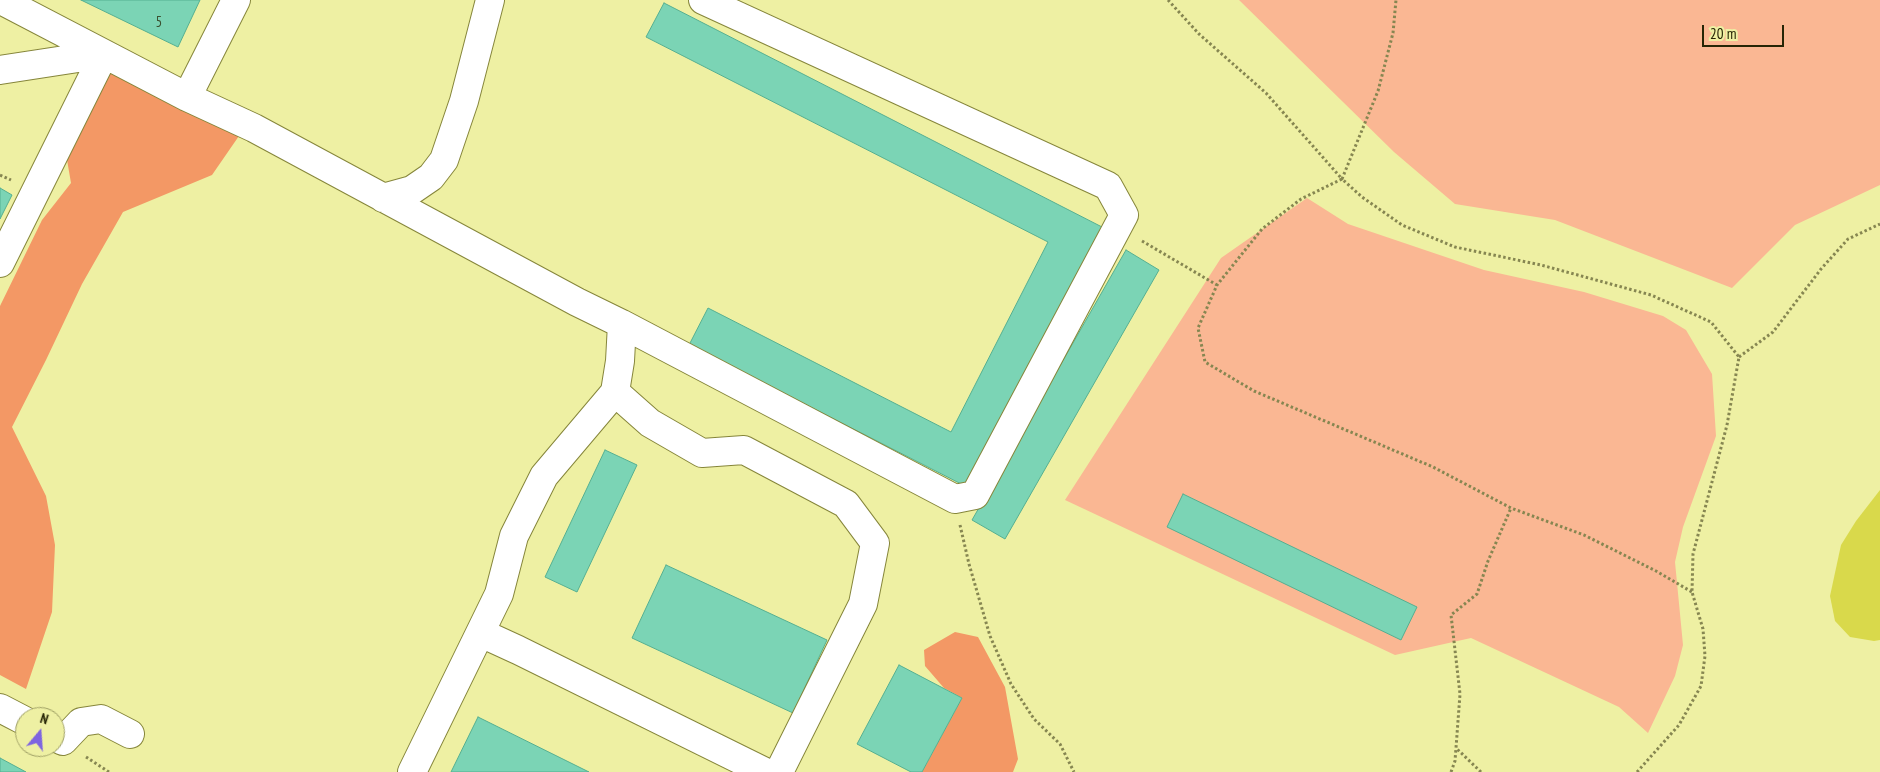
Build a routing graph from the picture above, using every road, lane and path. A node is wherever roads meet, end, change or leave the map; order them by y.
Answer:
1 (1, 0) edge
2 (236, 0) edge
3 (490, 0) edge
4 (704, 0) edge
5 (1168, 0) edge
6 (1396, 0) edge
7 (104, 54) junction
8 (0, 70) edge
9 (187, 97) junction
10 (1342, 179) junction
11 (383, 198) junction
12 (1880, 224) edge
13 (1118, 227) junction
14 (0, 263) edge
15 (1217, 285) junction
16 (622, 324) junction
17 (1739, 356) junction
18 (615, 392) junction
19 (955, 499) junction
20 (1511, 508) junction
21 (1692, 592) junction
22 (481, 633) junction
23 (0, 708) edge
24 (15, 716) edge
25 (130, 734) dead end
26 (65, 739) edge
27 (1456, 748) junction
28 (412, 772) edge
29 (765, 772) edge
30 (779, 772) edge
31 (1074, 772) edge
32 (1451, 772) edge
33 (1481, 772) edge
34 (1637, 772) edge

1 - 7 street
2 - 9 street
3 - 11 street
4 - 13 street
5 - 10 path
6 - 10 path
7 - 8 street
7 - 9 street
7 - 14 street
9 - 11 street
10 - 15 path
10 - 17 path
11 - 16 street
12 - 17 path
13 - 15 path
13 - 19 street
15 - 20 path
16 - 18 street
16 - 19 street
17 - 21 path
18 - 22 street
18 - 30 street
19 - 31 path
20 - 21 path
20 - 27 path
21 - 34 path
22 - 28 street
22 - 29 street
23 - 24 street
25 - 26 street
27 - 32 path
27 - 33 path

